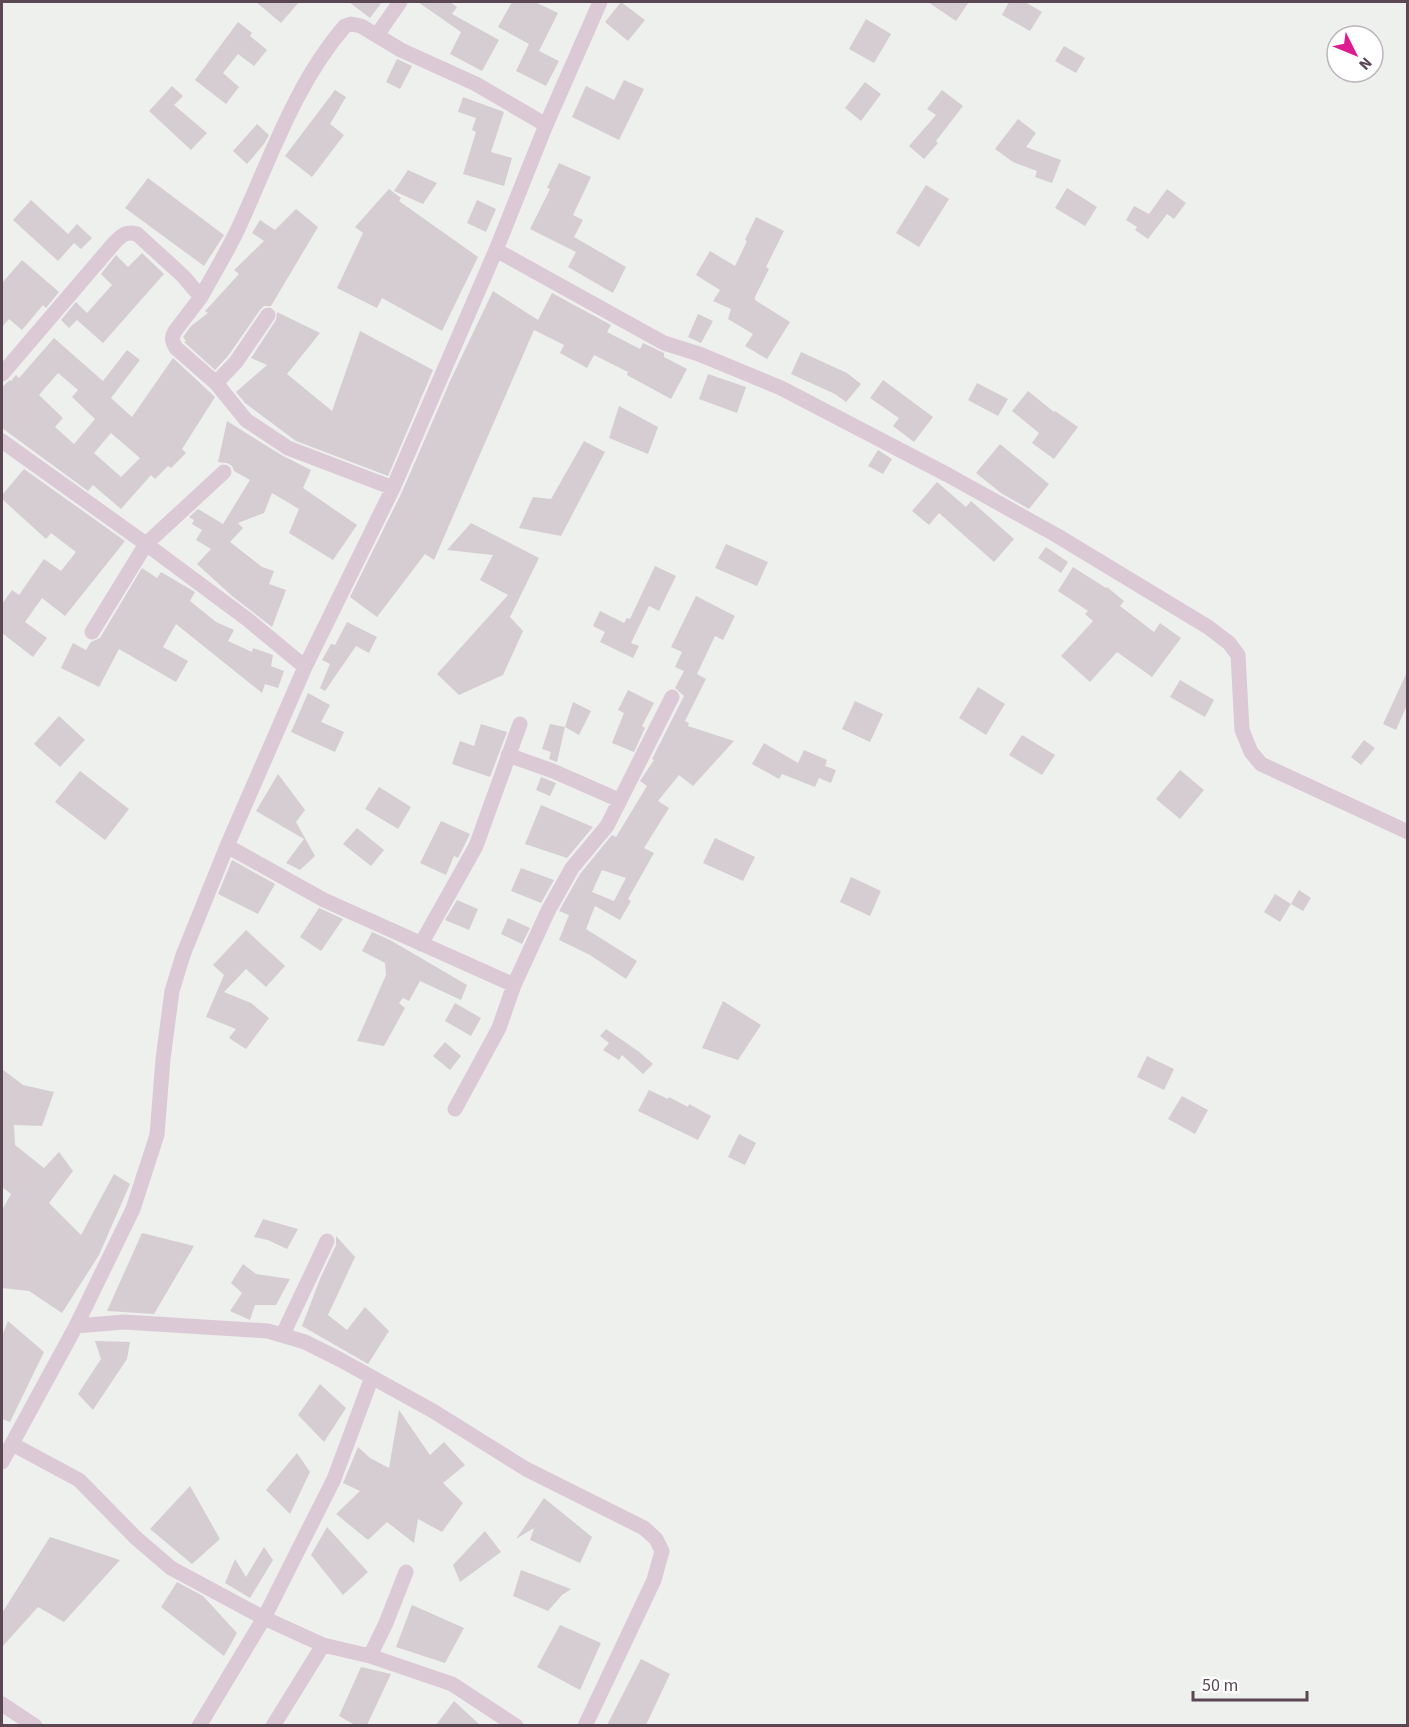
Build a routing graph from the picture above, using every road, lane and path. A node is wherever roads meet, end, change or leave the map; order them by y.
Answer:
1 (400, 2) edge
2 (600, 2) edge
3 (377, 35) junction
4 (546, 125) junction
5 (496, 250) junction
6 (201, 297) junction
7 (268, 315) dead end
8 (2, 374) edge
9 (216, 383) junction
10 (2, 441) edge
11 (224, 472) dead end
12 (393, 488) junction
13 (146, 544) junction
14 (92, 632) dead end
15 (305, 667) junction
16 (672, 697) dead end
17 (520, 724) dead end
18 (508, 755) junction
19 (619, 800) junction
20 (1407, 832) edge
21 (227, 846) junction
22 (421, 944) junction
23 (514, 986) junction
24 (455, 1109) dead end
25 (327, 1241) dead end
26 (76, 1326) junction
27 (283, 1334) junction
28 (372, 1377) junction
29 (12, 1444) junction
30 (2, 1462) edge
31 (406, 1572) dead end
32 (264, 1618) junction
33 (323, 1645) junction
34 (370, 1656) junction
35 (2, 1704) edge
36 (35, 1725) edge
37 (199, 1725) edge
38 (273, 1725) edge
39 (516, 1725) edge
40 (585, 1725) edge

1 - 3 street
2 - 4 street
3 - 4 street
3 - 6 street
4 - 5 street
5 - 12 street
5 - 20 street
6 - 8 street
6 - 9 street
7 - 9 street
9 - 12 street
10 - 13 street
11 - 13 street
12 - 15 street
13 - 14 street
13 - 15 street
15 - 21 street
16 - 19 street
17 - 18 street
18 - 19 street
18 - 22 street
19 - 23 street
21 - 22 street
21 - 26 street
22 - 23 street
23 - 24 street
25 - 27 street
26 - 27 street
26 - 29 street
27 - 28 street
28 - 32 street
28 - 40 street
29 - 30 street
29 - 32 street
31 - 34 street
32 - 33 street
32 - 37 street
33 - 34 street
33 - 38 street
34 - 39 street
35 - 36 street

